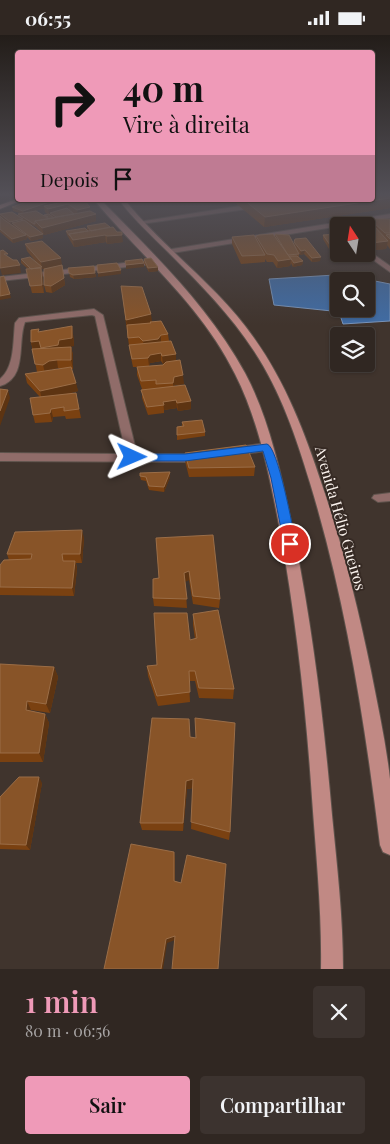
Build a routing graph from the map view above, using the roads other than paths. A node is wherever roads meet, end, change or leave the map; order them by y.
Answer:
1 (133, 238) edge
2 (158, 238) edge
3 (262, 238) edge
4 (172, 251) junction
5 (375, 258) edge
6 (156, 261) junction
7 (390, 270) edge
8 (0, 279) edge
9 (0, 383) edge
10 (267, 447) junction
11 (0, 457) edge
12 (132, 457) junction
13 (390, 845) edge
14 (332, 969) edge

1 - 6 main road
2 - 4 main road, Avenida Hélio Gueiros
3 - 4 street
4 - 13 main road, Avenida Hélio Gueiros
5 - 7 street
6 - 8 street
6 - 10 main road
9 - 12 street
10 - 12 street
10 - 14 main road
11 - 12 street

